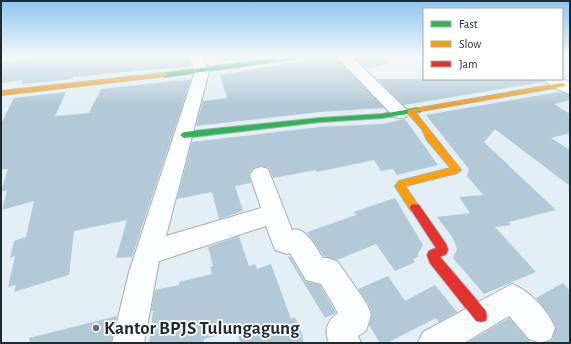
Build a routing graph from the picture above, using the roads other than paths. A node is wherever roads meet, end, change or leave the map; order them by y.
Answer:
1 (137, 73) edge
2 (197, 73) edge
3 (361, 73) edge
4 (562, 84) edge
5 (1, 93) edge
6 (405, 113) junction
7 (184, 135) junction
8 (260, 175) dead end
9 (274, 214) junction
10 (149, 253) junction
11 (481, 316) junction
12 (540, 328) dead end
13 (128, 343) edge
14 (346, 343) edge
15 (434, 343) edge

1 - 5 street
2 - 7 street
3 - 6 street
4 - 6 street
6 - 7 street
6 - 11 street
7 - 10 street
8 - 9 street
9 - 10 street
9 - 14 street
10 - 13 street
11 - 12 street
11 - 15 street

